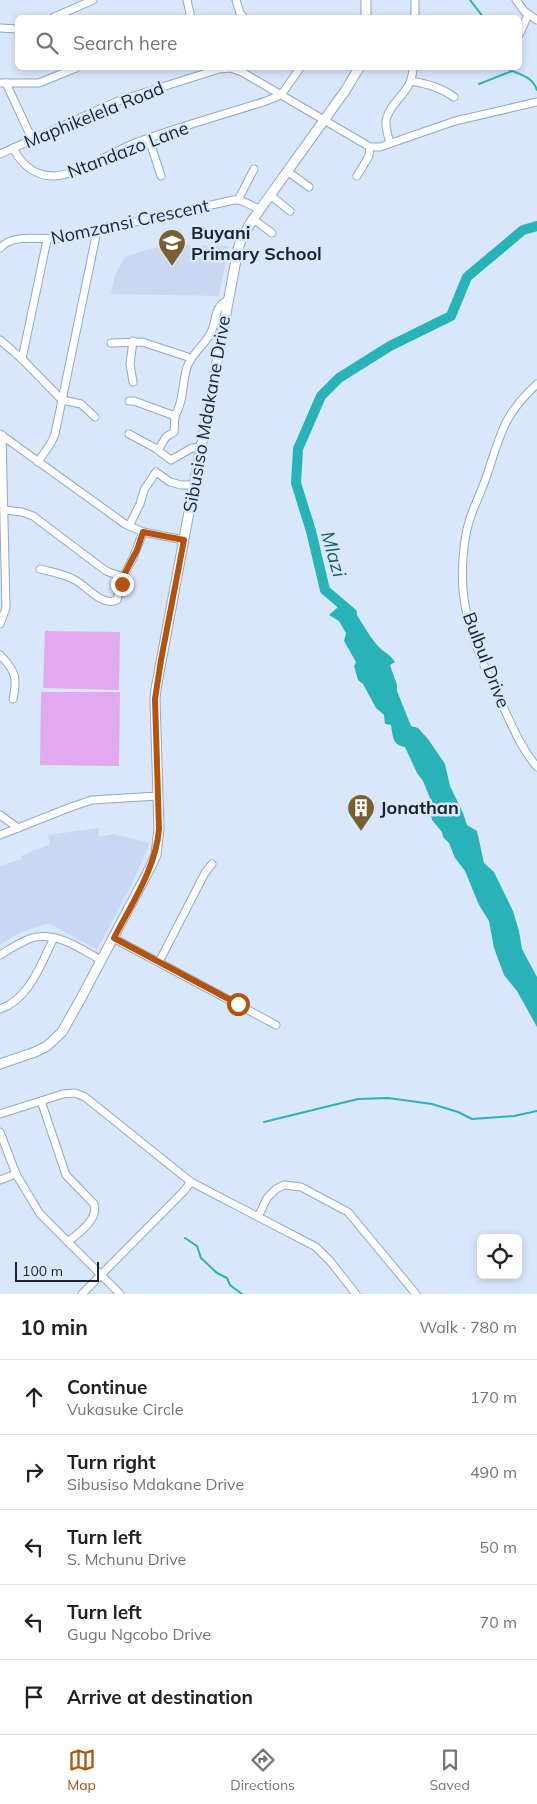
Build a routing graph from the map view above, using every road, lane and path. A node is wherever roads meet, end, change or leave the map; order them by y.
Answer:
1 (93, 0) edge
2 (187, 0) edge
3 (236, 0) edge
4 (366, 0) edge
5 (414, 0) edge
6 (516, 0) edge
7 (59, 15) edge
8 (190, 15) edge
9 (242, 15) edge
10 (366, 15) edge
11 (415, 15) edge
12 (528, 15) junction
13 (537, 20) edge
14 (0, 28) edge
15 (15, 29) edge
16 (522, 29) edge
17 (71, 70) edge
18 (205, 70) edge
19 (236, 70) edge
20 (299, 70) edge
21 (358, 70) edge
22 (413, 70) edge
23 (411, 81) junction
24 (3, 83) edge
25 (281, 95) junction
26 (454, 97) dead end
27 (537, 102) edge
28 (324, 120) junction
29 (32, 139) junction
30 (149, 139) junction
31 (390, 143) junction
32 (370, 147) junction
33 (13, 148) junction
34 (0, 154) edge
35 (254, 170) dead end
36 (287, 171) junction
37 (161, 176) dead end
38 (357, 176) dead end
39 (309, 188) dead end
40 (270, 195) junction
41 (238, 200) junction
42 (260, 209) junction
43 (290, 211) dead end
44 (253, 219) junction
45 (97, 231) junction
46 (272, 233) dead end
47 (47, 240) junction
48 (0, 248) edge
49 (228, 300) junction
50 (0, 340) edge
51 (133, 341) junction
52 (111, 343) dead end
53 (191, 358) junction
54 (22, 359) junction
55 (133, 382) dead end
56 (537, 384) edge
57 (62, 400) junction
58 (129, 401) dead end
59 (175, 416) junction
60 (95, 417) dead end
61 (1, 434) edge
62 (130, 434) dead end
63 (202, 447) junction
64 (158, 450) junction
65 (38, 462) junction
66 (195, 485) junction
67 (4, 510) junction
68 (129, 526) junction
69 (143, 532) junction
70 (184, 540) junction
71 (40, 569) dead end
72 (123, 577) junction
73 (0, 624) edge
74 (0, 655) edge
75 (14, 699) dead end
76 (537, 767) edge
77 (158, 796) junction
78 (0, 815) edge
79 (18, 828) junction
80 (0, 835) edge
81 (212, 864) dead end
82 (54, 938) junction
83 (114, 938) junction
84 (0, 955) edge
85 (101, 960) junction
86 (159, 962) junction
87 (0, 1009) edge
88 (276, 1025) dead end
89 (0, 1064) edge
90 (41, 1101) junction
91 (0, 1114) edge
92 (1, 1137) edge
93 (16, 1174) junction
94 (0, 1180) edge
95 (191, 1182) junction
96 (258, 1217) junction
97 (68, 1242) junction
98 (100, 1275) junction
99 (82, 1294) edge
100 (120, 1294) edge
101 (356, 1294) edge
102 (416, 1294) edge

1 - 7 street
2 - 8 street
3 - 9 street
4 - 10 street
5 - 11 street
6 - 12 street
12 - 13 street
12 - 16 street
14 - 15 street
17 - 24 street
18 - 29 street, Maphikelela Road
19 - 25 street, Maphikelela Road
20 - 25 street
21 - 28 street, Sibusiso Mdakane Drive
22 - 23 street
23 - 26 street
23 - 31 street
24 - 29 street
25 - 28 street, Maphikelela Road
25 - 30 street, Ntandazo Lane
27 - 31 street
28 - 32 street, Maphikelela Road
28 - 36 street, Sibusiso Mdakane Drive
29 - 33 street, Maphikelela Road
30 - 33 street, Ntandazo Lane
30 - 37 street
31 - 32 street
32 - 38 street
33 - 34 street, Maphikelela Road
35 - 41 street
36 - 39 street
36 - 40 street, Sibusiso Mdakane Drive
40 - 42 street, Sibusiso Mdakane Drive
40 - 43 street
41 - 42 street
41 - 45 street, Nomzansi Crescent
42 - 44 street, Sibusiso Mdakane Drive
44 - 46 street
44 - 49 street, Sibusiso Mdakane Drive
45 - 47 street, Nomzansi Crescent
45 - 57 street
47 - 48 street, Nomzansi Crescent
47 - 54 street
49 - 53 street
49 - 63 street, Sibusiso Mdakane Drive
50 - 54 street
51 - 52 street
51 - 53 street
51 - 55 street
53 - 59 street
54 - 57 street
56 - 76 street, Bulbul Drive
57 - 60 street
57 - 65 street
58 - 59 street
59 - 64 street
61 - 65 street
61 - 67 street
62 - 64 street
63 - 64 street
63 - 66 street, Sibusiso Mdakane Drive
65 - 68 street
66 - 68 street
66 - 70 street, Sibusiso Mdakane Drive
67 - 72 street
67 - 73 street
68 - 69 street
69 - 70 street
69 - 72 street
70 - 77 street, Sibusiso Mdakane Drive
71 - 72 street
74 - 75 street
77 - 79 street
77 - 83 street, Sibusiso Mdakane Drive
78 - 79 street
79 - 80 street
81 - 86 street
82 - 84 street
82 - 85 street
82 - 87 street
83 - 85 street, Sibusiso Mdakane Drive
83 - 86 street
85 - 89 street, Sibusiso Mdakane Drive
86 - 88 street
90 - 91 street
90 - 95 street
90 - 97 street
92 - 93 street
93 - 94 street
93 - 97 street
95 - 96 street
95 - 98 street
96 - 101 street
96 - 102 street
97 - 98 street
98 - 99 street
98 - 100 street

